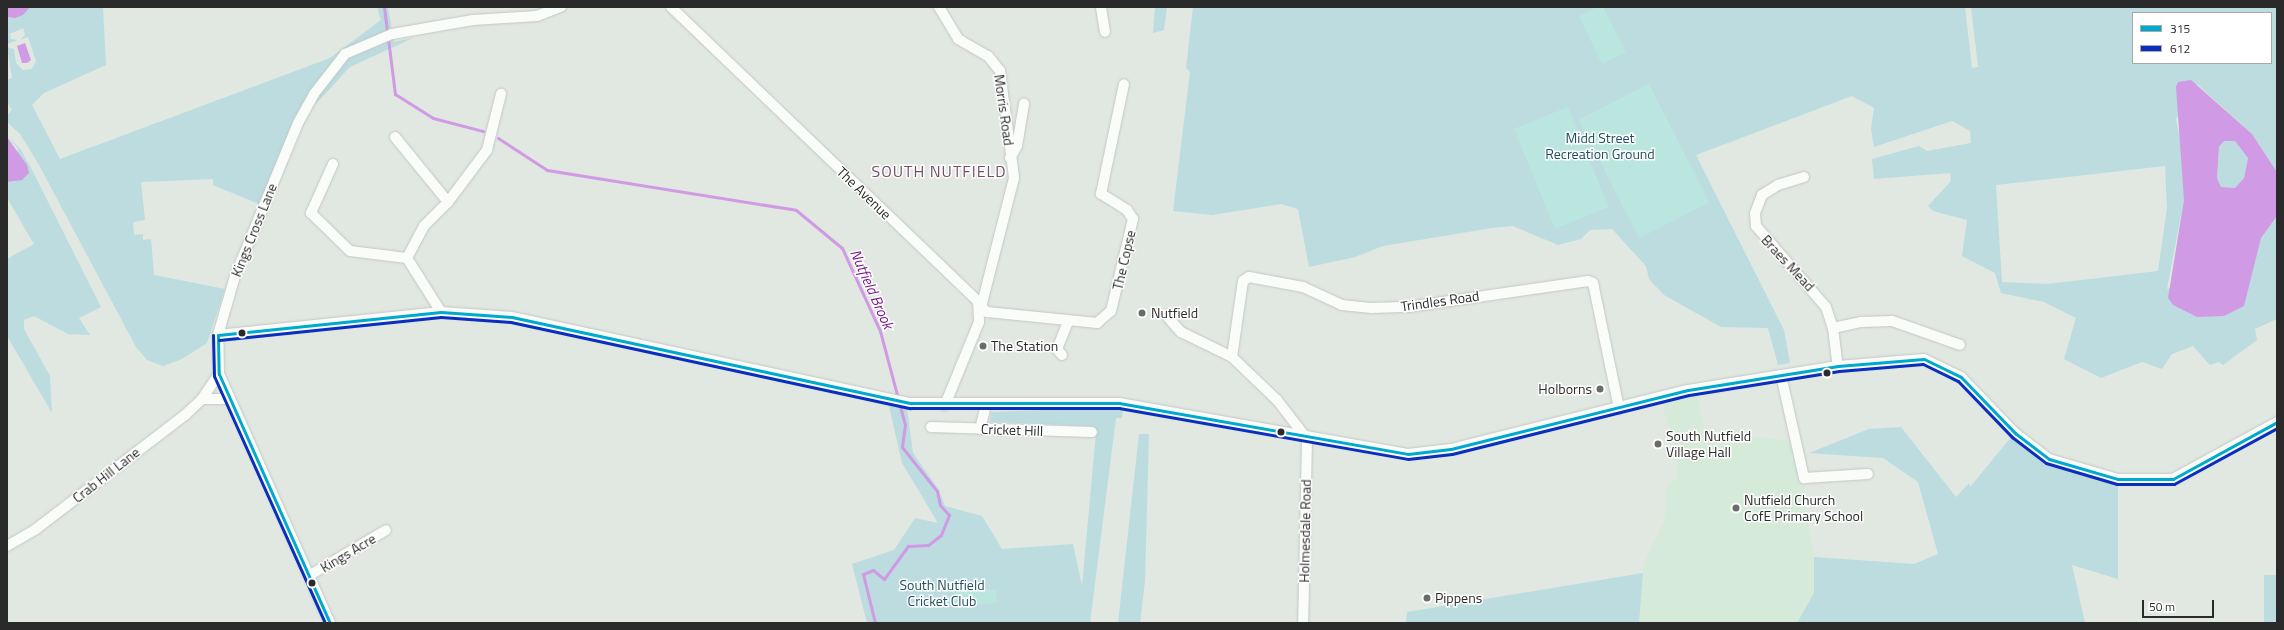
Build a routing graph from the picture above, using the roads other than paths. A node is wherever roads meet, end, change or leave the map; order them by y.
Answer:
1 (561, 7) edge
2 (671, 7) edge
3 (939, 7) edge
4 (1101, 7) edge
5 (1105, 32) dead end
6 (1124, 84) dead end
7 (501, 94) dead end
8 (1024, 104) dead end
9 (395, 137) dead end
10 (1010, 158) junction
11 (333, 164) dead end
12 (1804, 177) dead end
13 (448, 202) junction
14 (407, 258) junction
15 (981, 307) junction
16 (441, 312) junction
17 (1166, 315) dead end
18 (1069, 320) junction
19 (1833, 328) junction
20 (218, 335) junction
21 (1960, 345) dead end
22 (1062, 355) dead end
23 (1232, 357) junction
24 (1838, 366) junction
25 (219, 374) junction
26 (1782, 375) junction
27 (202, 399) junction
28 (229, 399) junction
29 (945, 405) junction
30 (986, 405) junction
31 (1618, 408) junction
32 (2277, 422) edge
33 (931, 427) dead end
34 (980, 429) junction
35 (1092, 432) dead end
36 (1307, 439) junction
37 (1868, 474) dead end
38 (386, 530) dead end
39 (7, 546) edge
40 (310, 576) junction
41 (330, 623) edge
42 (1304, 623) edge

1 - 20 street, Kings Cross Lane
2 - 15 street, The Avenue
3 - 10 street, Morris Road
4 - 5 street
6 - 18 street, The Copse
7 - 13 street
8 - 10 street
9 - 13 street
10 - 15 street, Morris Road
11 - 14 street
12 - 19 street, Braes Mead
13 - 14 street
14 - 16 street
15 - 18 street
15 - 29 street
16 - 20 street
16 - 29 street
17 - 23 street
18 - 22 street
19 - 21 street
19 - 24 street, Braes Mead
20 - 25 street, Kings Cross Lane
23 - 31 street, Trindles Road
23 - 36 street
24 - 26 street
24 - 32 street
25 - 27 street, Crab Hill Lane
25 - 28 street, Kings Cross Lane
26 - 31 street
26 - 37 street
27 - 28 street
27 - 39 street, Crab Hill Lane
28 - 40 street, Kings Cross Lane
29 - 30 street
30 - 34 street
30 - 36 street
31 - 36 street
33 - 34 street, Cricket Hill
34 - 35 street, Cricket Hill
36 - 42 street, Holmesdale Road
38 - 40 street, Kings Acre
40 - 41 street, Kings Cross Lane

